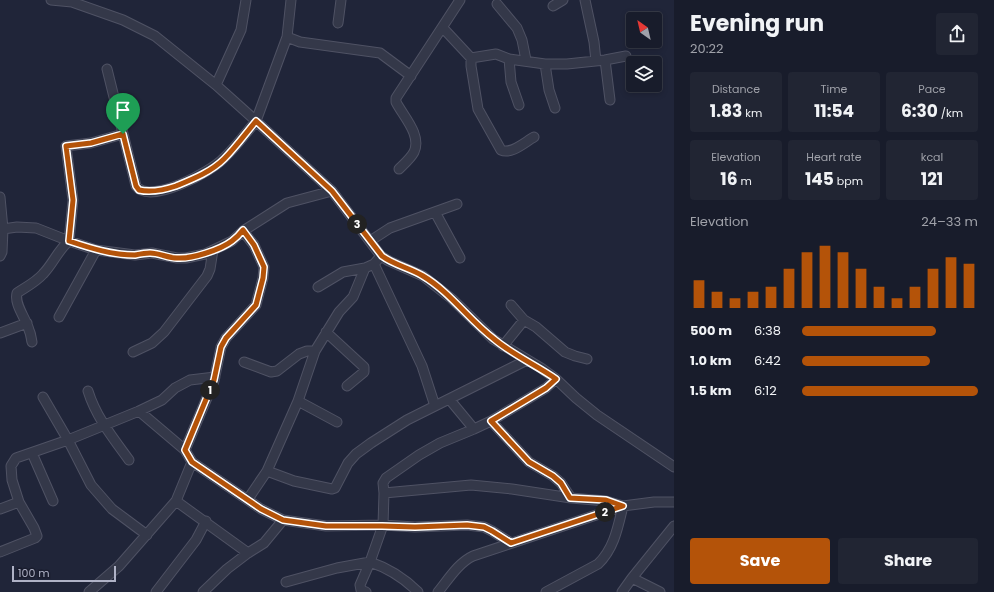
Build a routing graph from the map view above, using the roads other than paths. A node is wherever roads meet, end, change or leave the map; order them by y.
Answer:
1 (52, 0) edge
2 (246, 0) edge
3 (291, 0) edge
4 (341, 0) edge
5 (460, 0) edge
6 (562, 0) edge
7 (585, 0) edge
8 (72, 1) edge
9 (497, 4) dead end
10 (553, 6) dead end
11 (338, 22) dead end
12 (443, 28) junction
13 (286, 37) junction
14 (626, 56) dead end
15 (471, 58) junction
16 (509, 59) junction
17 (526, 60) junction
18 (600, 60) junction
19 (545, 64) junction
20 (108, 69) dead end
21 (411, 76) junction
22 (216, 85) junction
23 (610, 100) dead end
24 (519, 105) dead end
25 (555, 108) dead end
26 (256, 121) junction
27 (123, 134) junction
28 (534, 137) dead end
29 (399, 169) dead end
30 (332, 191) junction
31 (0, 197) edge
32 (457, 204) dead end
33 (435, 212) junction
34 (2, 229) edge
35 (243, 230) junction
36 (69, 241) junction
37 (370, 241) junction
38 (96, 250) junction
39 (213, 250) junction
40 (0, 256) edge
41 (382, 256) junction
42 (460, 258) dead end
43 (370, 266) junction
44 (318, 287) dead end
45 (511, 305) dead end
46 (59, 317) dead end
47 (524, 320) junction
48 (27, 323) junction
49 (326, 332) junction
50 (0, 334) edge
51 (32, 342) dead end
52 (503, 346) junction
53 (315, 351) junction
54 (133, 352) dead end
55 (587, 359) dead end
56 (527, 360) junction
57 (244, 362) dead end
58 (215, 377) junction
59 (556, 379) junction
60 (348, 386) dead end
61 (88, 391) dead end
62 (43, 397) dead end
63 (450, 400) junction
64 (298, 401) junction
65 (435, 406) junction
66 (139, 411) junction
67 (491, 421) junction
68 (338, 422) dead end
69 (104, 425) junction
70 (474, 429) junction
71 (68, 440) junction
72 (185, 450) junction
73 (32, 453) junction
74 (129, 460) dead end
75 (192, 462) junction
76 (674, 467) edge
77 (267, 471) junction
78 (384, 493) junction
79 (570, 498) junction
80 (248, 500) junction
81 (53, 501) dead end
82 (176, 501) junction
83 (19, 502) junction
84 (674, 502) edge
85 (623, 506) junction
86 (0, 509) edge
87 (283, 520) junction
88 (206, 521) junction
89 (382, 526) junction
90 (674, 526) edge
91 (147, 535) junction
92 (511, 543) junction
93 (0, 552) edge
94 (248, 553) junction
95 (370, 562) junction
96 (632, 578) junction
97 (286, 582) dead end
98 (89, 592) edge
99 (156, 592) edge
100 (203, 592) edge
101 (366, 592) edge
102 (418, 592) edge
103 (438, 592) edge
104 (546, 592) edge
105 (622, 592) edge
106 (660, 592) edge

1 - 8 street
2 - 22 street
3 - 13 street
4 - 11 street
5 - 12 street
6 - 10 street
7 - 18 street
8 - 22 street
9 - 17 street
12 - 15 street
12 - 21 street
13 - 21 street
13 - 26 street
14 - 18 street
15 - 16 street
15 - 28 street
16 - 17 street
16 - 24 street
17 - 19 street
18 - 19 street
18 - 23 street
19 - 25 street
20 - 27 street
21 - 29 street
22 - 26 street
26 - 27 street
26 - 30 street
27 - 36 street
30 - 35 street
30 - 37 street
31 - 34 street
32 - 33 street
33 - 37 street
33 - 42 street
34 - 36 street
34 - 40 street
35 - 39 street
35 - 58 street
36 - 38 street
36 - 48 street
37 - 41 street
38 - 39 street
38 - 46 street
39 - 54 street
41 - 43 street
41 - 52 street
43 - 44 street
43 - 49 street
43 - 65 street
45 - 47 street
47 - 52 street
47 - 55 street
48 - 50 street
48 - 51 street
49 - 53 street
49 - 60 street
52 - 56 street
53 - 57 street
53 - 64 street
56 - 59 street
56 - 63 street
58 - 66 street
58 - 72 street
59 - 67 street
59 - 76 street
61 - 69 street
62 - 71 street
63 - 65 street
63 - 70 street
64 - 68 street
64 - 77 street
65 - 77 street
66 - 69 street
66 - 72 street
67 - 70 street
67 - 79 street
69 - 71 street
69 - 74 street
70 - 78 street
71 - 73 street
71 - 91 street
72 - 75 street
73 - 81 street
73 - 83 street
75 - 80 street
75 - 82 street
77 - 80 street
78 - 79 street
78 - 89 street
79 - 85 street
80 - 87 street
82 - 88 street
82 - 91 street
83 - 86 street
83 - 93 street
84 - 85 street
85 - 92 street
85 - 104 street
87 - 89 street
87 - 94 street
88 - 94 street
88 - 99 street
89 - 92 street
89 - 95 street
90 - 96 street
91 - 98 street
92 - 103 street
94 - 100 street
95 - 97 street
95 - 101 street
95 - 102 street
96 - 105 street
96 - 106 street

